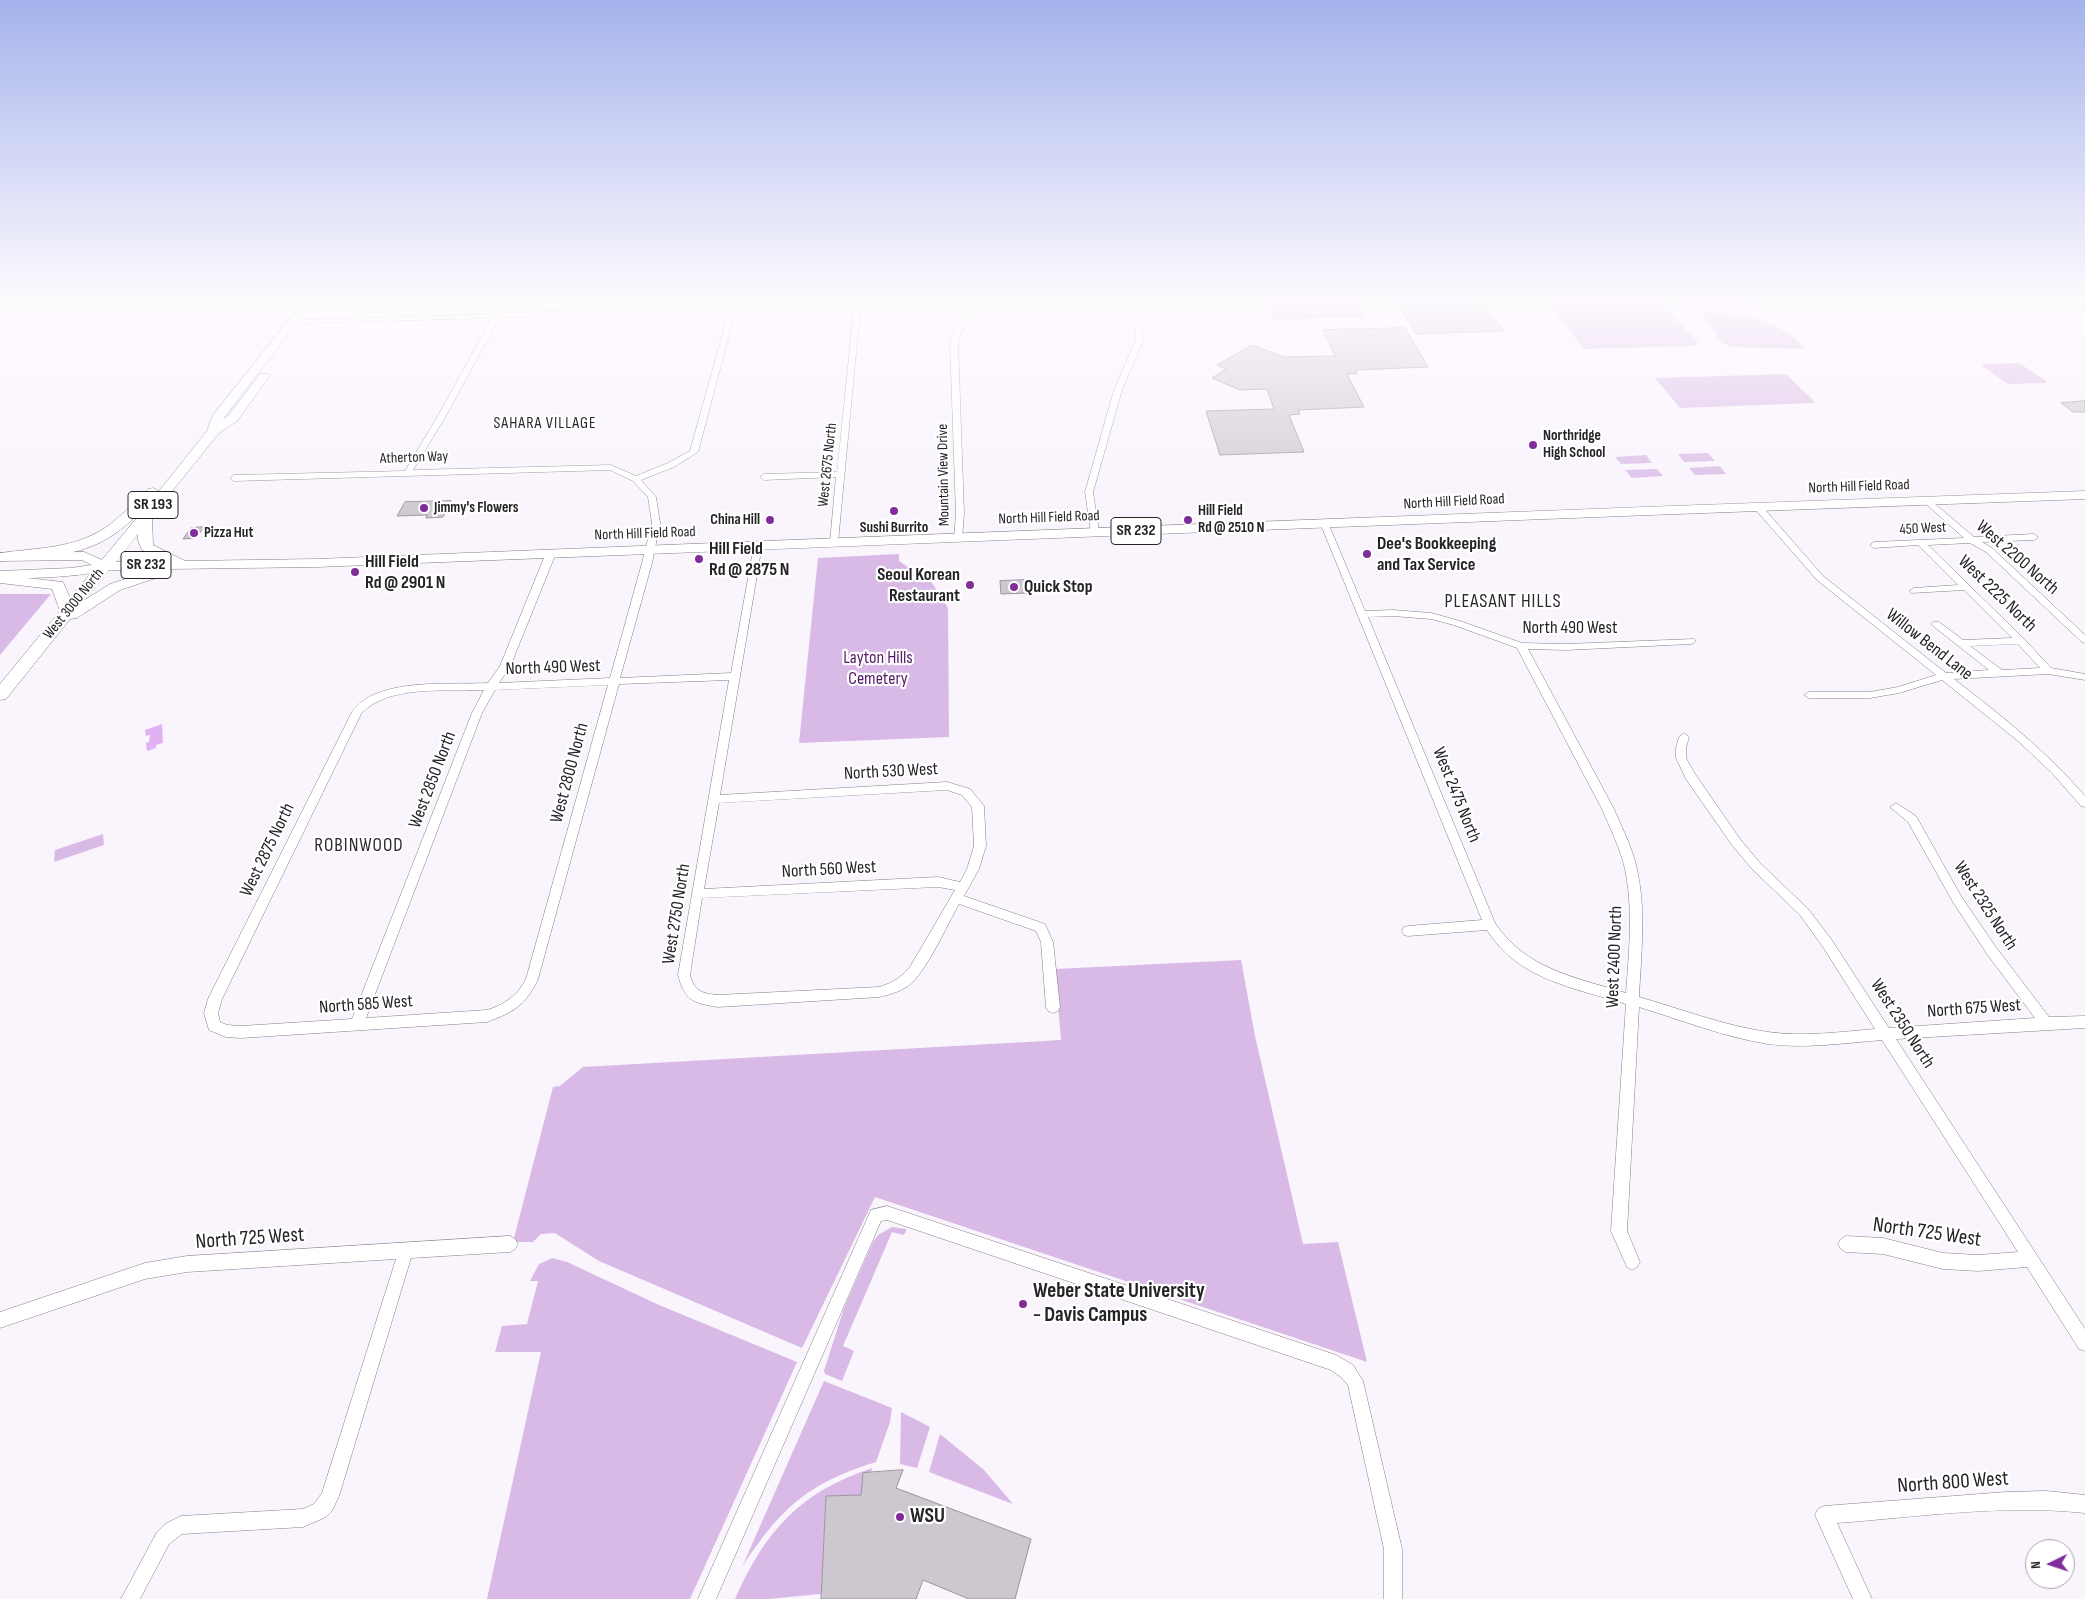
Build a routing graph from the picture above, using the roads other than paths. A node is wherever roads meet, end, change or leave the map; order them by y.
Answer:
1 (250, 376) edge
2 (264, 376) edge
3 (464, 376) edge
4 (715, 376) edge
5 (851, 376) edge
6 (956, 376) edge
7 (1124, 376) edge
8 (213, 432) junction
9 (202, 445) junction
10 (408, 472) junction
11 (842, 474) junction
12 (764, 477) dead end
13 (234, 478) dead end
14 (636, 479) junction
15 (2085, 495) edge
16 (1928, 501) junction
17 (1758, 507) junction
18 (145, 515) junction
19 (1325, 525) junction
20 (1095, 532) junction
21 (2034, 537) dead end
22 (958, 538) junction
23 (1972, 540) junction
24 (834, 542) junction
25 (1921, 543) junction
26 (758, 545) junction
27 (1874, 546) dead end
28 (650, 550) junction
29 (551, 553) junction
30 (1, 557) edge
31 (186, 565) junction
32 (105, 566) junction
33 (0, 575) edge
34 (0, 579) edge
35 (1966, 587) junction
36 (1914, 591) dead end
37 (68, 612) junction
38 (1363, 614) junction
39 (1936, 624) dead end
40 (57, 625) junction
41 (2022, 640) junction
42 (2085, 640) edge
43 (1691, 641) dead end
44 (1960, 643) junction
45 (1521, 646) junction
46 (2048, 671) junction
47 (2000, 673) junction
48 (735, 676) junction
49 (1943, 676) junction
50 (2085, 677) edge
51 (613, 682) junction
52 (491, 687) junction
53 (0, 695) edge
54 (1809, 696) dead end
55 (373, 698) joint
56 (1684, 737) dead end
57 (714, 799) junction
58 (2085, 803) edge
59 (1896, 807) dead end
60 (958, 892) junction
61 (697, 894) junction
62 (1490, 925) junction
63 (1408, 931) dead end
64 (1632, 1000) junction
65 (518, 1002) joint
66 (1053, 1007) dead end
67 (2085, 1022) edge
68 (2046, 1023) junction
69 (357, 1024) junction
70 (214, 1026) joint
71 (1887, 1035) junction
72 (510, 1244) dead end
73 (1846, 1244) dead end
74 (406, 1250) junction
75 (2031, 1260) junction
76 (1632, 1262) dead end
77 (0, 1320) edge
78 (2085, 1342) edge
79 (2085, 1504) edge
80 (130, 1599) edge
81 (707, 1599) edge
82 (1394, 1599) edge
83 (1862, 1599) edge

1 - 8 main road, West 3000 North / SR 193
2 - 8 main road, SR 193
3 - 10 street
4 - 14 street
5 - 11 street, West 2675 North
6 - 22 street, Mountain View Drive
7 - 20 street
8 - 9 main road, West 3000 North / SR 193
9 - 18 main road, West 3000 North / SR 193
9 - 30 main road
10 - 13 street, Atherton Way
10 - 14 street, Atherton Way
11 - 12 street
11 - 24 street, West 2675 North
14 - 28 street, West 2800 North
15 - 16 main road, North Hill Field Road / SR 232
16 - 17 main road, North Hill Field Road / SR 232
16 - 23 street, West 2200 North
17 - 19 main road, North Hill Field Road / SR 232
17 - 49 street, Willow Bend Lane
18 - 31 main road
18 - 32 main road, West 3000 North / SR 193
19 - 20 main road, North Hill Field Road / SR 232
19 - 38 street, West 2475 North
20 - 22 main road, North Hill Field Road / SR 232
21 - 23 street, 450 West
22 - 24 main road, North Hill Field Road / SR 232
23 - 25 street, 450 West
23 - 42 street, West 2200 North
24 - 26 main road, North Hill Field Road / SR 232
25 - 27 street, 450 West
25 - 35 street, West 2225 North
26 - 28 main road, North Hill Field Road / SR 232
26 - 48 street, West 2750 North
28 - 29 main road, North Hill Field Road / SR 232
28 - 51 street, West 2800 North
29 - 31 main road, North Hill Field Road / SR 232
29 - 52 street, West 2850 North
30 - 32 main road, SR 232
31 - 32 main road, North Hill Field Road / SR 232
31 - 40 main road
32 - 33 main road, SR 232
32 - 37 main road, West 3000 North / SR 193
34 - 37 main road
35 - 36 street
35 - 41 street, West 2225 North
37 - 40 main road, West 3000 North / SR 193
38 - 45 street, North 490 West
38 - 62 street, West 2475 North
39 - 44 street
40 - 53 main road, West 3000 North / SR 193
41 - 44 street
41 - 46 street, West 2225 North
43 - 45 street, North 490 West
44 - 47 street
45 - 64 street, West 2400 North
46 - 47 street
46 - 50 street
47 - 49 street
48 - 51 street, North 490 West
48 - 57 street, West 2750 North
49 - 54 street
49 - 58 street, Willow Bend Lane
51 - 52 street, North 490 West
51 - 65 street, West 2800 North
52 - 55 street, North 490 West
52 - 69 street, West 2850 North
55 - 70 street, West 2875 North
56 - 71 street, West 2350 North
57 - 60 street, North 530 West
57 - 61 street, West 2750 North
59 - 68 street, West 2325 North
60 - 61 street, North 560 West
60 - 61 street, West 2750 North
60 - 66 street, North 560 West
62 - 63 street
62 - 64 street, West 2475 North
64 - 71 street, North 675 West
64 - 76 street, West 2400 North
65 - 69 street, North 585 West
67 - 68 street, North 675 West
68 - 71 street, North 675 West
69 - 70 street, North 585 West
71 - 75 street, West 2350 North
72 - 74 street, North 725 West
73 - 75 street, North 725 West
74 - 77 street, North 725 West
74 - 80 street
75 - 78 street, West 2350 North
79 - 83 street, North 800 West
81 - 82 street

